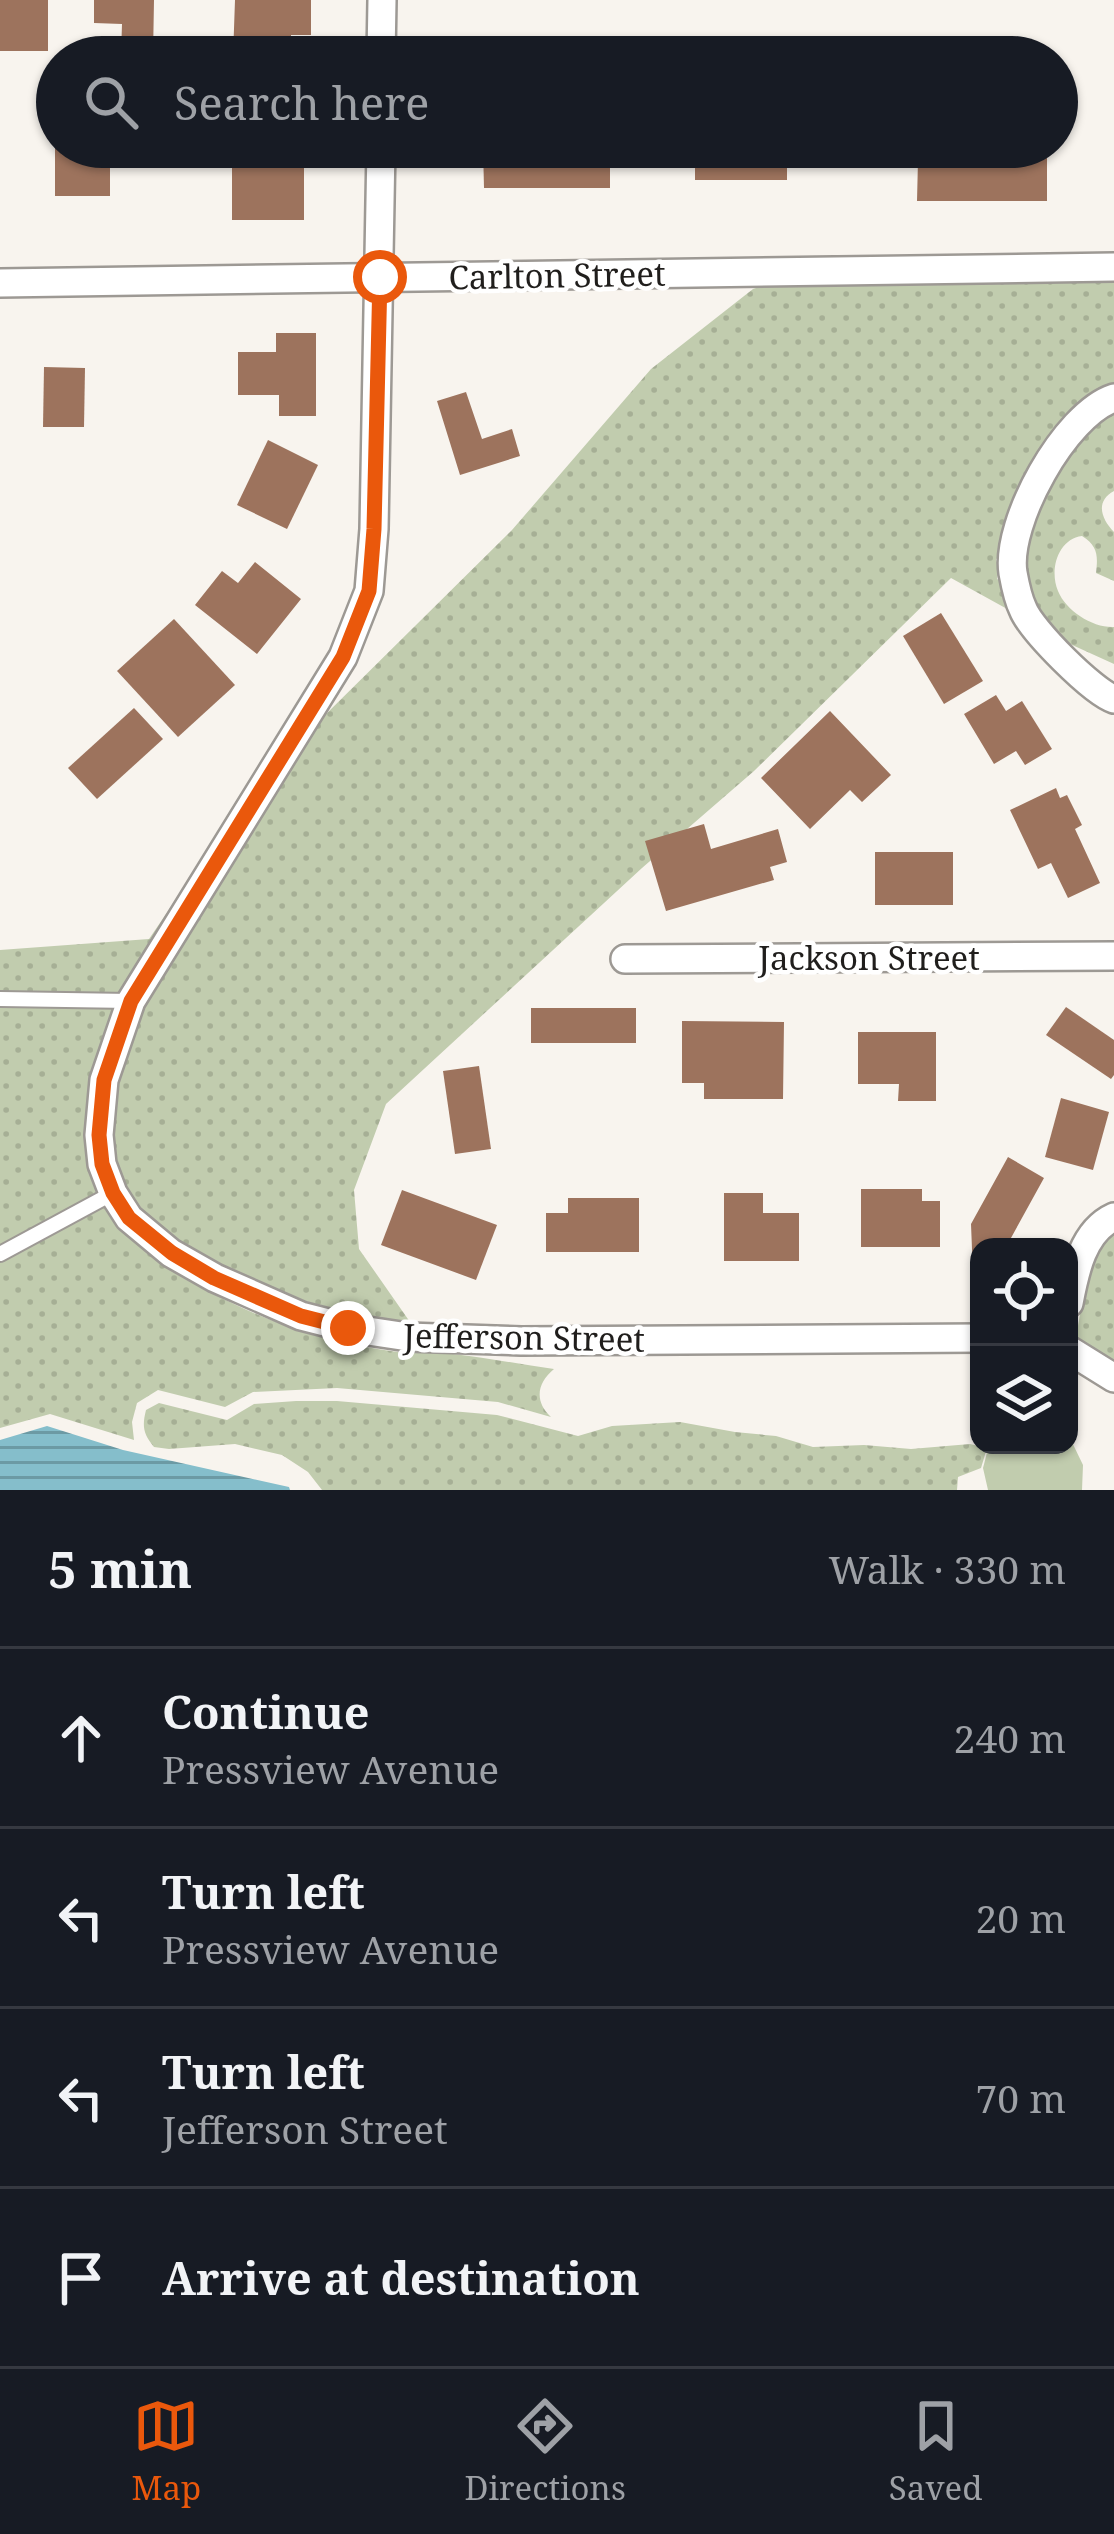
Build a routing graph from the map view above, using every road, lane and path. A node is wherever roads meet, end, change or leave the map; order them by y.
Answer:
1 (382, 0) edge
2 (381, 36) edge
3 (381, 168) edge
4 (1114, 267) edge
5 (380, 277) junction
6 (0, 283) edge
7 (1114, 398) edge
8 (1114, 699) edge
9 (1114, 956) edge
10 (625, 959) dead end
11 (0, 999) edge
12 (131, 1001) junction
13 (113, 1193) junction
14 (1114, 1217) edge
15 (0, 1254) edge
16 (1078, 1265) edge
17 (970, 1338) edge
18 (1078, 1356) edge
19 (1114, 1378) edge

1 - 2 street
3 - 5 street
4 - 5 street, Carlton Street
5 - 6 street, Carlton Street
5 - 12 street
7 - 8 street
9 - 10 street, Jackson Street
11 - 12 lane
12 - 13 street
13 - 15 lane
13 - 17 street, Jefferson Street
14 - 16 street
18 - 19 street

